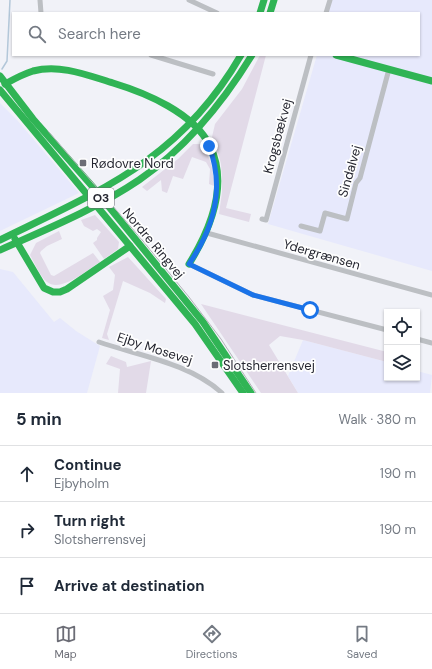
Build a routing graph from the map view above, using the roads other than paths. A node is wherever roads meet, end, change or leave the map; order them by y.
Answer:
1 (40, 0) edge
2 (189, 0) edge
3 (264, 0) edge
4 (274, 0) edge
5 (330, 0) edge
6 (41, 12) edge
7 (215, 12) edge
8 (260, 12) edge
9 (270, 12) edge
10 (326, 12) edge
11 (154, 56) edge
12 (240, 56) edge
13 (251, 56) edge
14 (311, 56) edge
15 (340, 56) edge
16 (389, 69) junction
17 (213, 74) dead end
18 (0, 76) edge
19 (228, 76) junction
20 (432, 81) edge
21 (5, 84) junction
22 (0, 90) edge
23 (191, 124) junction
24 (198, 130) junction
25 (129, 186) junction
26 (262, 219) dead end
27 (301, 226) dead end
28 (207, 233) junction
29 (12, 234) junction
30 (0, 240) edge
31 (17, 242) junction
32 (130, 246) junction
33 (0, 250) edge
34 (189, 264) joint
35 (432, 295) edge
36 (384, 329) edge
37 (420, 340) edge
38 (99, 342) dead end
39 (432, 343) edge
40 (222, 393) edge
41 (243, 393) edge
42 (250, 393) edge

1 - 6 street
2 - 7 street
3 - 8 street
4 - 9 street
5 - 10 street
11 - 17 street
12 - 19 street
13 - 24 street
14 - 26 street, Krogsbækvej
15 - 16 street
16 - 20 street
16 - 27 street, Sindalvej
18 - 21 street, Nordre Ringvej / O3
19 - 23 street
19 - 24 street
21 - 23 street
21 - 42 street, Nordre Ringvej / O3
22 - 32 street, Nordre Ringvej / O3
23 - 24 street
23 - 25 street
23 - 29 street
24 - 25 street
24 - 28 street
25 - 31 street
28 - 34 street
28 - 35 street, Ydergrænsen
29 - 30 street
29 - 31 street
31 - 32 street
31 - 33 street
32 - 41 street, Nordre Ringvej / O3
34 - 36 street
37 - 39 street
38 - 40 street, Ejby Mosevej

